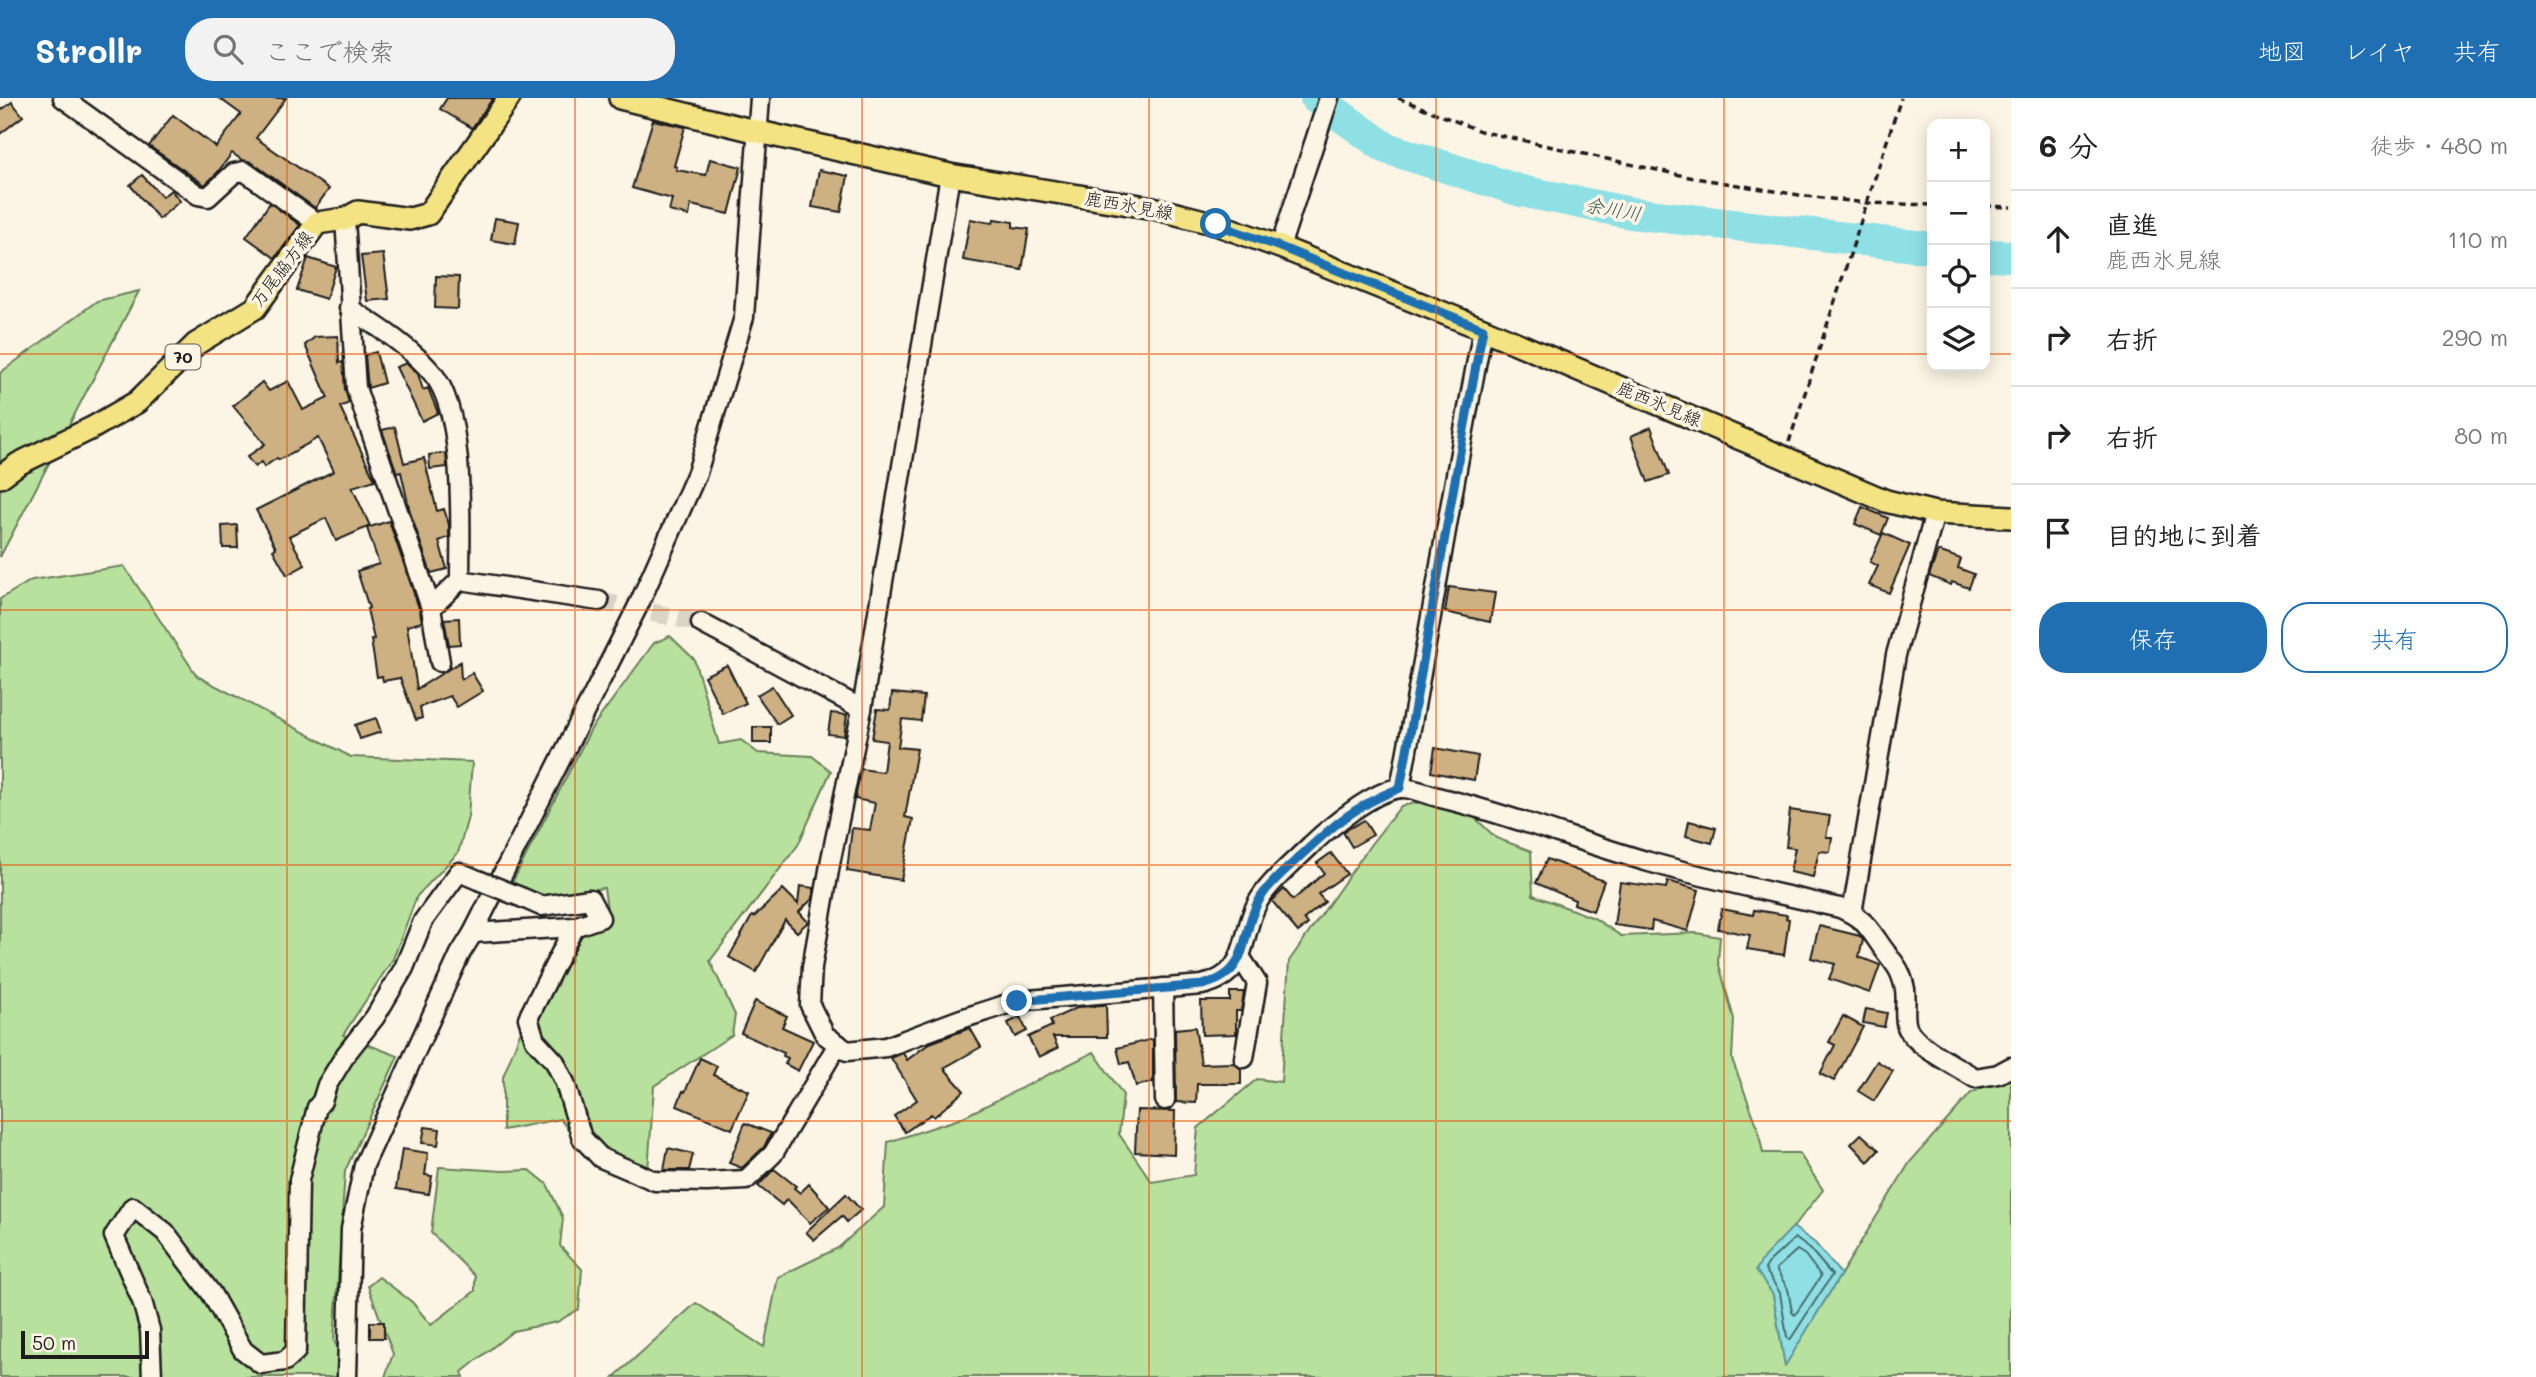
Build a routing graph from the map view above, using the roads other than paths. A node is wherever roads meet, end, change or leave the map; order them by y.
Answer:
1 (63, 98) edge
2 (509, 98) edge
3 (621, 98) edge
4 (760, 98) edge
5 (1329, 98) edge
6 (759, 132) junction
7 (950, 175) junction
8 (345, 219) junction
9 (317, 223) junction
10 (1280, 247) junction
11 (349, 308) junction
12 (1483, 329) junction
13 (0, 477) edge
14 (1935, 513) junction
15 (2011, 517) edge
16 (460, 580) junction
17 (598, 601) tunnel mouth
18 (430, 608) junction
19 (701, 623) tunnel mouth
20 (440, 662) dead end
21 (862, 709) junction
22 (1400, 788) junction
23 (1852, 913) junction
24 (575, 927) junction
25 (473, 933) junction
26 (1241, 958) junction
27 (1163, 988) junction
28 (838, 1044) junction
29 (1244, 1058) dead end
30 (2011, 1067) edge
31 (1164, 1100) dead end
32 (152, 1377) edge
33 (347, 1377) edge

1 - 9 street
2 - 8 main road, 万尾脇方線
3 - 6 main road, 鹿西氷見線
4 - 6 street
5 - 10 street
6 - 7 main road, 鹿西氷見線
6 - 25 street
7 - 10 main road, 鹿西氷見線
7 - 21 street
8 - 9 main road, 万尾脇方線
8 - 11 street
9 - 13 main road, 万尾脇方線 / 70
10 - 12 main road, 鹿西氷見線
11 - 16 street
11 - 18 street
12 - 14 main road, 鹿西氷見線
12 - 22 street
14 - 15 main road, 鹿西氷見線
14 - 23 street
16 - 17 street
16 - 18 street
18 - 20 street
19 - 21 street
21 - 28 street
22 - 23 street
22 - 26 street
23 - 30 street
24 - 25 street
24 - 28 street
24 - 32 street, bridge
25 - 33 street
26 - 27 street
26 - 29 street
27 - 28 street
27 - 31 street

